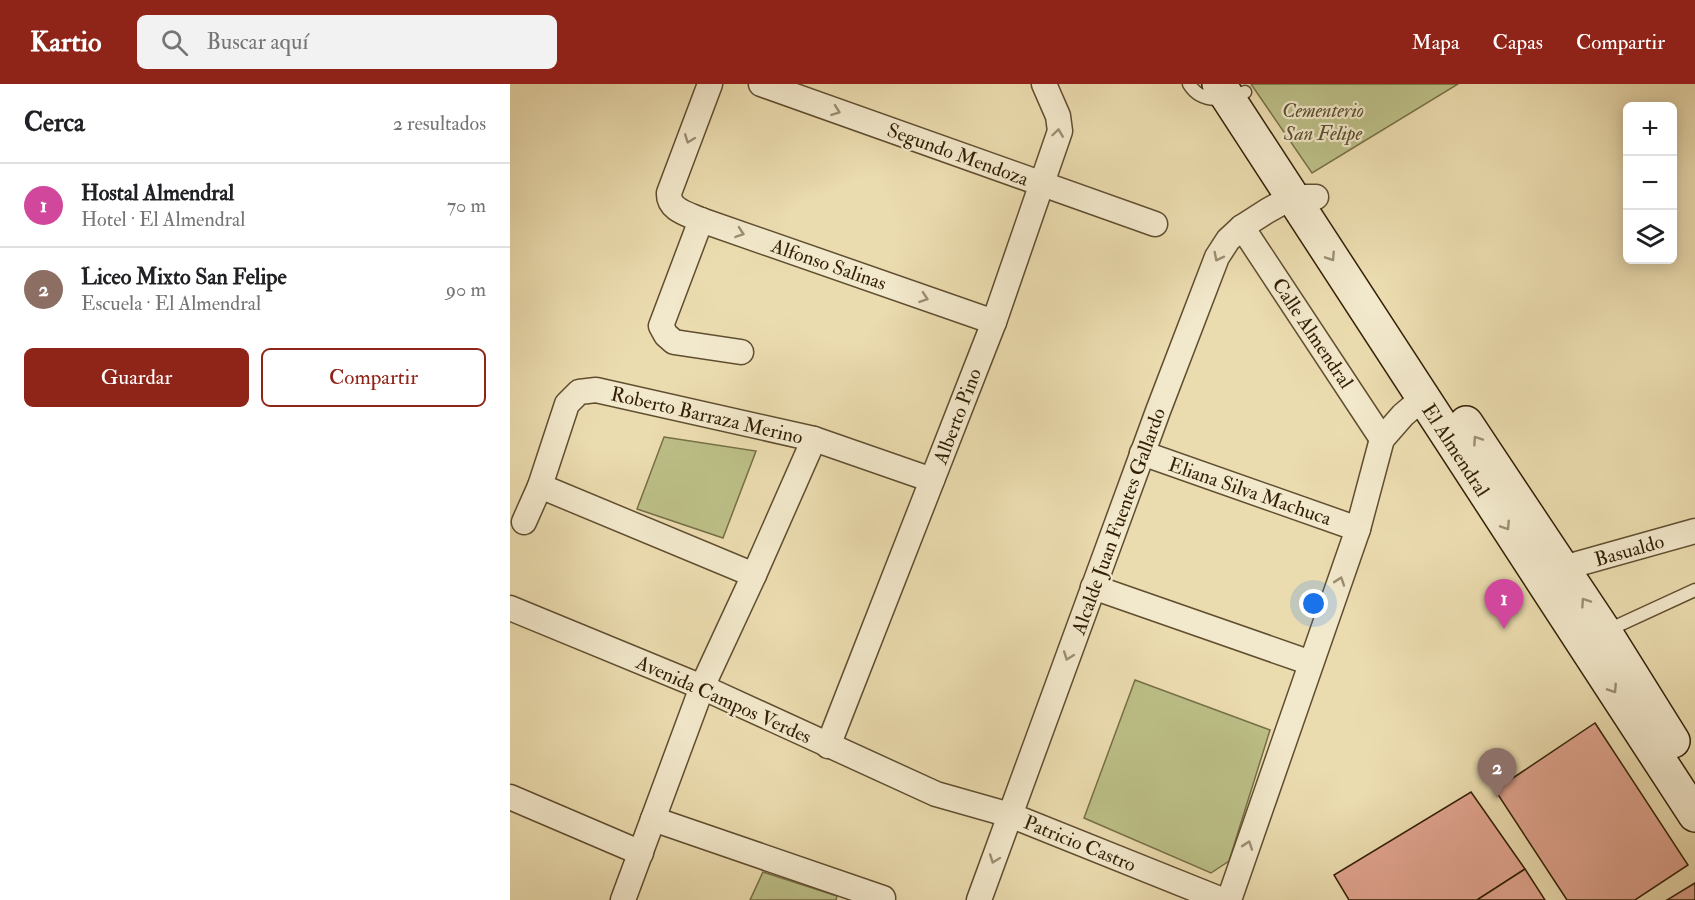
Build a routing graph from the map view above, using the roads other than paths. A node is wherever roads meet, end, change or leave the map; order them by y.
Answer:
1 (710, 84) edge
2 (761, 84) edge
3 (1044, 84) edge
4 (1189, 84) edge
5 (1233, 90) edge
6 (1043, 184) junction
7 (1304, 197) junction
8 (701, 220) junction
9 (1155, 224) dead end
10 (1242, 227) junction
11 (994, 322) junction
12 (741, 352) dead end
13 (1423, 398) junction
14 (814, 439) junction
15 (1382, 439) junction
16 (1142, 453) junction
17 (932, 480) junction
18 (540, 486) junction
19 (524, 522) dead end
20 (1358, 529) junction
21 (1695, 531) edge
22 (1563, 568) junction
23 (754, 575) junction
24 (1093, 587) junction
25 (1695, 590) edge
26 (510, 608) edge
27 (1605, 632) junction
28 (1311, 663) junction
29 (702, 687) junction
30 (828, 746) junction
31 (1695, 776) edge
32 (936, 794) joint
33 (510, 797) edge
34 (1010, 815) junction
35 (1695, 815) edge
36 (653, 819) junction
37 (641, 853) junction
38 (851, 894) edge
39 (883, 898) dead end
40 (623, 900) edge
41 (979, 900) edge
42 (1222, 900) edge
43 (1229, 900) edge

1 -> 8 street, Alfonso Salinas
2 -> 6 street, Segundo Mendoza
6 -> 3 street, Alberto Pino
4 - 5 lane
5 - 7 main road, El Almendral
6 - 9 street, Segundo Mendoza
6 - 11 street, Alberto Pino
7 - 10 street, Alcalde Juan Fuentes Gallardo
7 -> 13 main road, El Almendral
22 -> 7 main road, El Almendral
8 -> 11 street, Alfonso Salinas
8 - 12 street
10 - 15 street, Calle Almendral
10 -> 16 street, Alcalde Juan Fuentes Gallardo
11 - 17 street, Alberto Pino
13 - 15 street
13 -> 35 main road, El Almendral
14 - 17 street, Roberto Barraza Merino
14 - 18 street, Roberto Barraza Merino
14 - 23 street
15 - 20 street
16 - 20 street, Eliana Silva Machuca
16 - 24 street, Alcalde Juan Fuentes Gallardo
17 - 30 street, Alberto Pino
18 - 19 street, Roberto Barraza Merino
18 - 23 street
28 -> 20 street
21 - 22 street, Basualdo
27 -> 22 main road, El Almendral
23 - 29 street
24 - 28 street
24 -> 34 street, Alcalde Juan Fuentes Gallardo
25 - 27 lane
26 - 29 street, Avenida Campos Verdes
27 - 31 main road, El Almendral
43 -> 28 street
29 - 30 street, Avenida Campos Verdes
29 - 36 street
30 - 32 street, Avenida Campos Verdes
32 - 34 street, Patricio Castro
33 - 37 street
34 -> 41 street, Alcalde Juan Fuentes Gallardo
34 - 42 street, Patricio Castro
36 - 37 street
36 - 38 street
37 - 40 street
38 - 39 street

